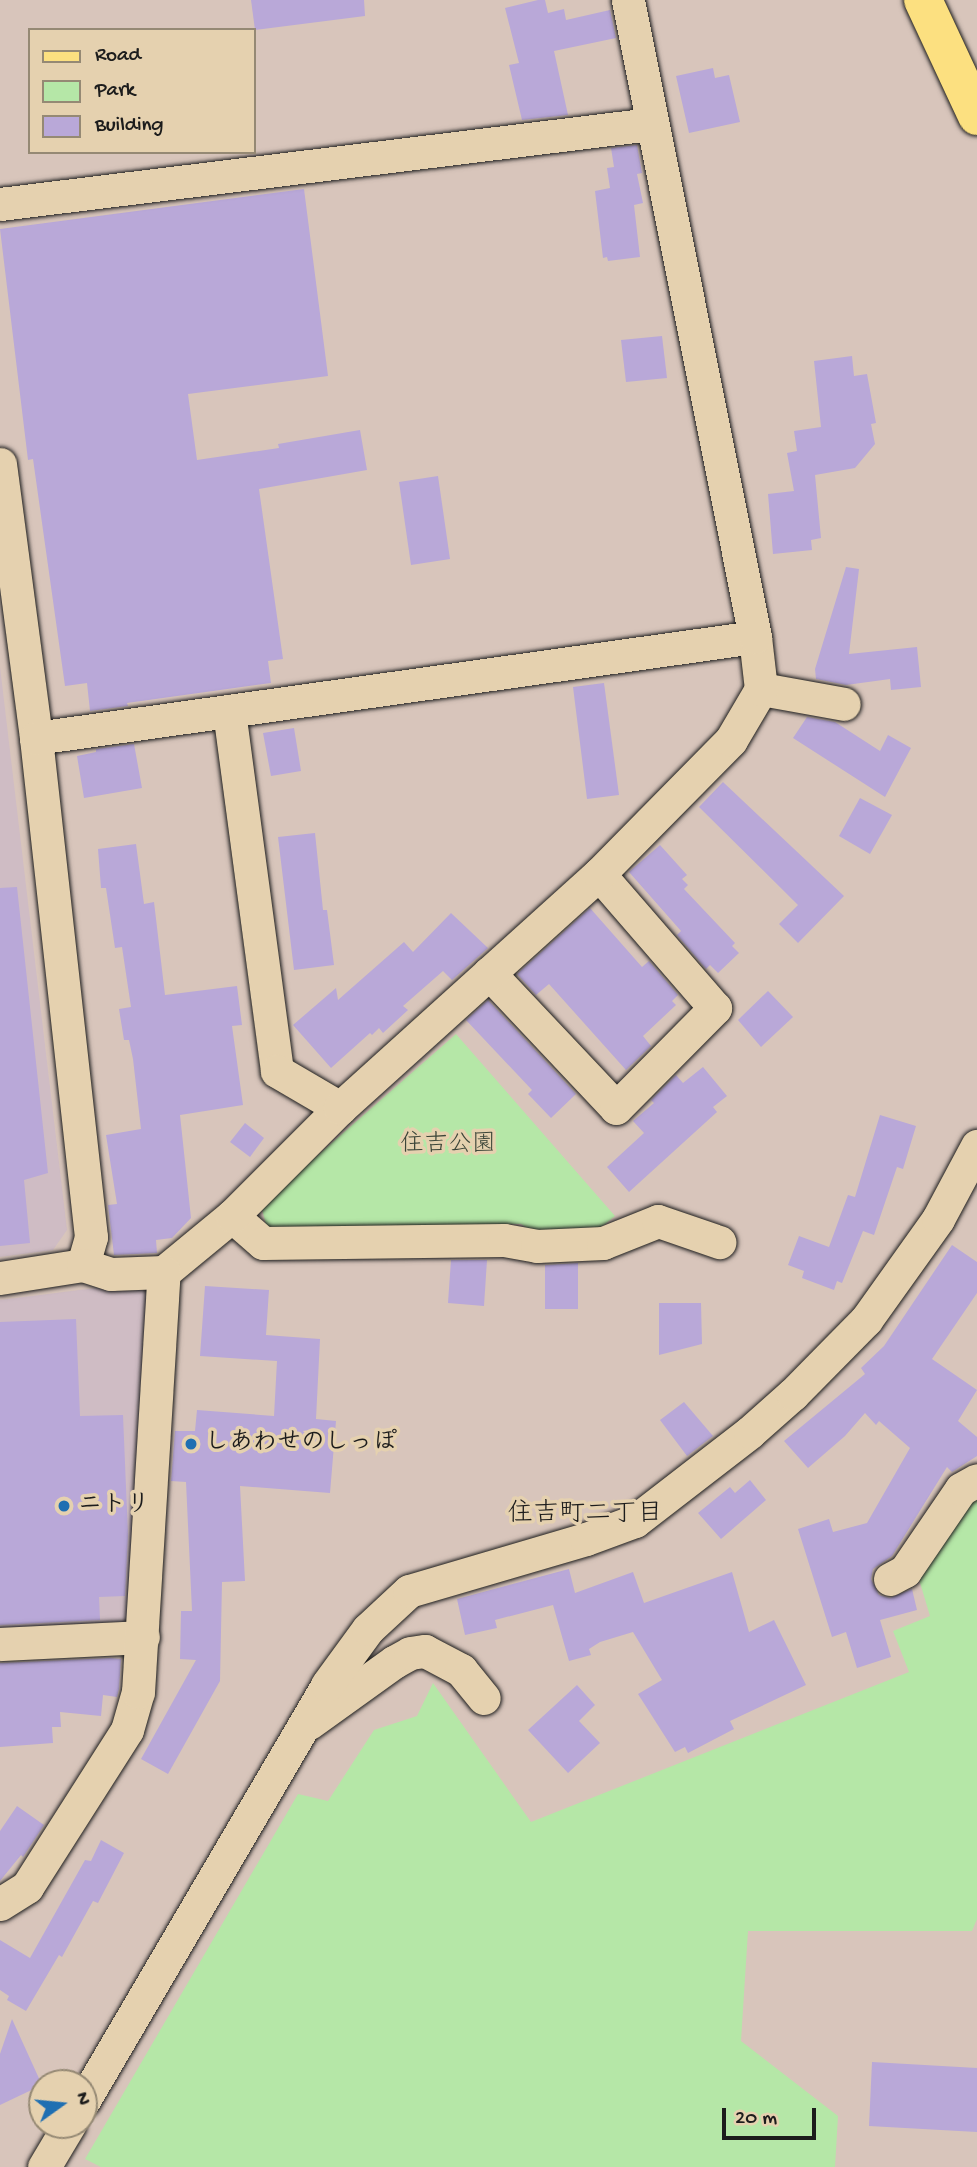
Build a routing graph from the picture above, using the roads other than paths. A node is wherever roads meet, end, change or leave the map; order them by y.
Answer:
1 (628, 0) edge
2 (923, 0) edge
3 (977, 116) edge
4 (651, 124) junction
5 (0, 204) edge
6 (0, 470) edge
7 (755, 637) junction
8 (761, 689) junction
9 (844, 704) dead end
10 (229, 711) junction
11 (36, 738) junction
12 (599, 874) junction
13 (489, 973) junction
14 (340, 1108) junction
15 (977, 1146) edge
16 (232, 1216) junction
17 (719, 1242) dead end
18 (83, 1265) junction
19 (164, 1272) junction
20 (0, 1278) edge
21 (977, 1480) edge
22 (890, 1579) dead end
23 (143, 1637) junction
24 (0, 1644) edge
25 (484, 1698) dead end
26 (304, 1726) junction
27 (0, 1904) edge
28 (98, 2075) edge
29 (61, 2139) edge
30 (44, 2167) edge

1 - 4 street
2 - 3 main road
4 - 5 street
4 - 7 street
6 - 11 street
7 - 8 street
7 - 10 street
8 - 9 street
8 - 12 street
10 - 11 street
10 - 14 street
11 - 18 street
12 - 13 street
12 - 13 street
13 - 14 street
14 - 16 street
15 - 26 street
16 - 17 street
16 - 19 street
18 - 19 street
18 - 20 street
19 - 23 street
21 - 22 street
23 - 24 street
23 - 27 street
25 - 26 street
26 - 28 street
29 - 30 street

